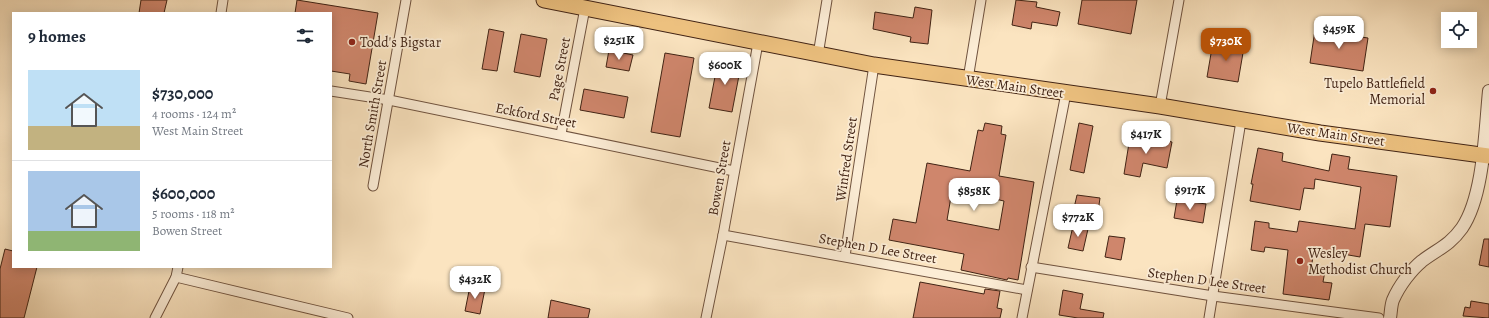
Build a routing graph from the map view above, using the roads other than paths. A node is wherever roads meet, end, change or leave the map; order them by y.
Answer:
1 (223, 0) edge
2 (406, 0) edge
3 (544, 0) edge
4 (827, 0) edge
5 (981, 0) edge
6 (1179, 0) edge
7 (585, 8) junction
8 (221, 12) edge
9 (758, 43) junction
10 (818, 55) junction
11 (874, 65) junction
12 (968, 79) junction
13 (332, 91) edge
14 (1489, 91) edge
15 (1066, 93) junction
16 (389, 100) junction
17 (1160, 106) junction
18 (1241, 121) junction
19 (561, 134) junction
20 (1486, 155) edge
21 (734, 171) junction
22 (373, 186) dead end
23 (724, 235) junction
24 (845, 256) junction
25 (1031, 267) junction
26 (178, 268) edge
27 (176, 277) junction
28 (1027, 290) junction
29 (1213, 296) junction
30 (155, 318) edge
31 (348, 318) edge
32 (706, 318) edge
33 (1022, 318) edge
34 (1209, 318) edge
35 (1379, 318) edge
36 (1390, 318) edge

1 - 8 street
2 - 16 street, North Smith Street
3 - 7 main road, West Main Street
4 - 10 street
5 - 12 street
6 - 17 street
7 - 9 main road, West Main Street
7 - 19 street, Page Street
9 - 10 main road, West Main Street
9 - 21 street, Bowen Street
10 - 11 main road, West Main Street
11 - 12 main road, West Main Street
11 - 24 street, Winfred Street
12 - 15 main road, West Main Street
13 - 16 street, Eckford Street
14 - 20 street
15 - 17 main road, West Main Street
15 - 25 street
16 - 19 street, Eckford Street
16 - 22 street, North Smith Street
17 - 18 main road, West Main Street
18 - 20 main road, West Main Street
18 - 29 street
19 - 21 street, Eckford Street
20 - 36 street
21 - 23 street, Bowen Street
23 - 24 street, Stephen D Lee Street
23 - 32 street, Bowen Street
24 - 28 street, Stephen D Lee Street
25 - 28 street
25 - 29 street, Stephen D Lee Street
26 - 27 street
27 - 30 street
27 - 31 street
28 - 33 street
29 - 34 street
29 - 35 street, Stephen D Lee Street

